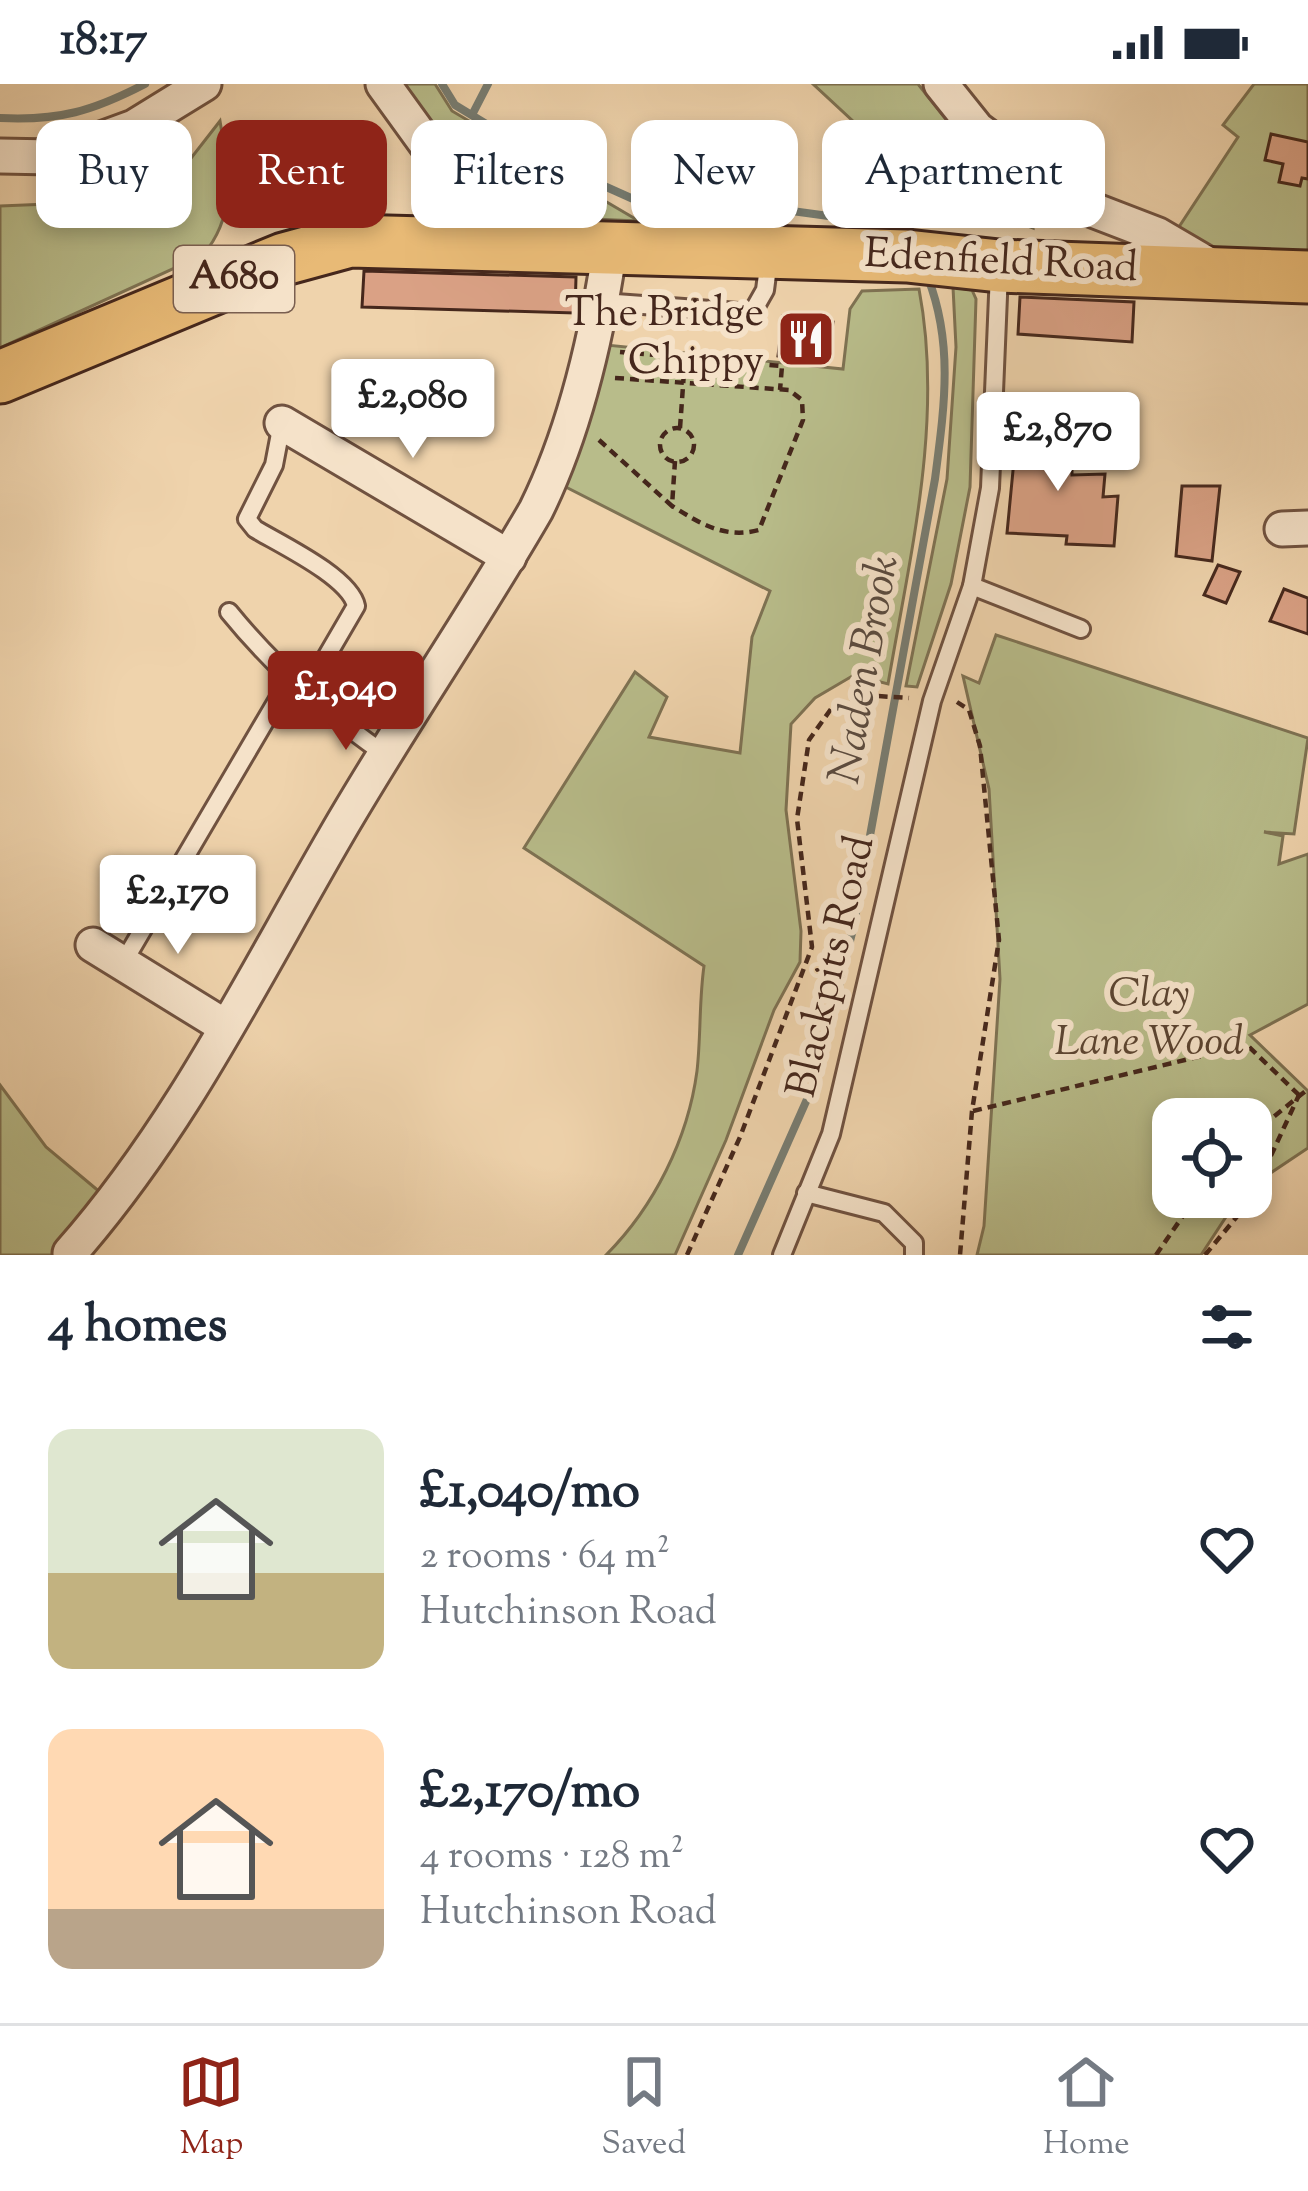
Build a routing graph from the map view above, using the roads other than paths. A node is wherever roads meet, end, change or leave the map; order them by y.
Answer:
1 (204, 84) edge
2 (383, 84) edge
3 (941, 84) edge
4 (0, 156) edge
5 (481, 246) junction
6 (610, 248) junction
7 (770, 252) junction
8 (999, 266) junction
9 (1228, 276) junction
10 (1308, 277) edge
11 (611, 303) junction
12 (0, 377) edge
13 (282, 423) joint
14 (509, 557) junction
15 (972, 586) junction
16 (229, 612) dead end
17 (1081, 629) dead end
18 (291, 677) junction
19 (307, 690) junction
20 (386, 755) junction
21 (93, 945) dead end
22 (123, 963) junction
23 (226, 1028) junction
24 (806, 1193) junction
25 (69, 1254) edge
26 (782, 1255) edge
27 (914, 1255) edge

1 - 4 street
2 - 5 street
3 - 9 street
5 - 6 main road, Edenfield Road / A680
5 - 12 main road, Edenfield Road / A680
6 - 7 main road, Edenfield Road / A680
6 - 11 street
7 - 8 main road, Edenfield Road / A680
7 - 11 lane
8 - 9 main road, Edenfield Road / A680
8 - 15 lane, Blackpits Road
9 - 10 main road, Edenfield Road / A680
11 - 14 street
13 - 14 street
13 - 19 lane
14 - 20 street
15 - 17 lane
15 - 24 lane, Blackpits Road
16 - 18 lane
18 - 19 lane
18 - 22 lane
19 - 20 lane
20 - 23 street
21 - 22 street
22 - 23 street
23 - 25 street
24 - 26 lane, Blackpits Road
24 - 27 lane

